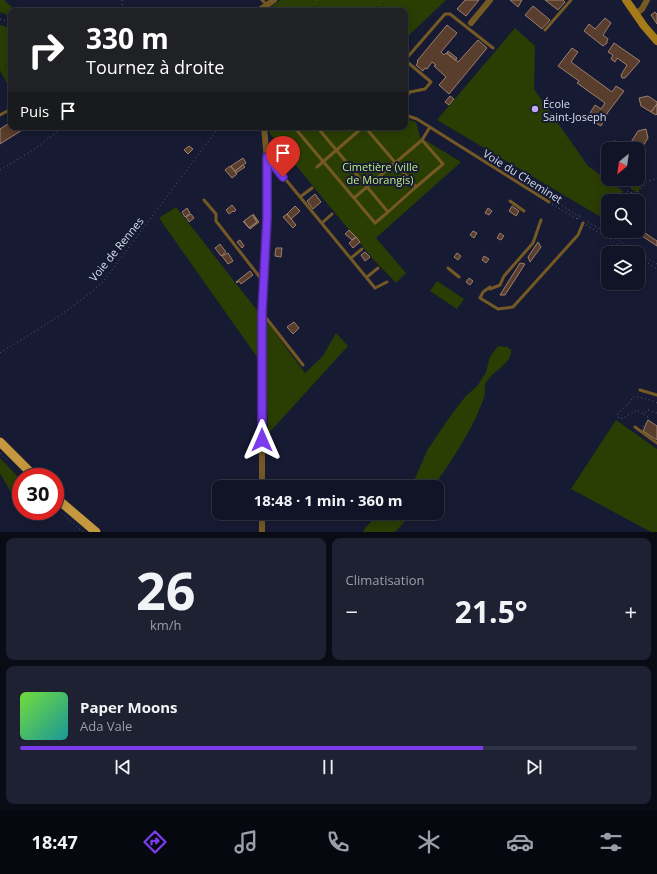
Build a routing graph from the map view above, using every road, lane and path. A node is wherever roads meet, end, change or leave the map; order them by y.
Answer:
1 (274, 0) edge
2 (382, 0) edge
3 (490, 0) edge
4 (571, 0) edge
5 (626, 0) edge
6 (630, 0) edge
7 (647, 0) edge
8 (265, 2) edge
9 (375, 8) edge
10 (637, 13) junction
11 (469, 25) junction
12 (545, 30) dead end
13 (657, 37) edge
14 (657, 41) edge
15 (493, 48) dead end
16 (408, 56) edge
17 (408, 63) edge
18 (408, 94) edge
19 (408, 116) edge
20 (430, 127) junction
21 (60, 130) edge
22 (217, 130) edge
23 (264, 130) edge
24 (296, 130) edge
25 (319, 130) edge
26 (360, 130) edge
27 (367, 130) edge
28 (422, 140) junction
29 (336, 150) junction
30 (267, 157) junction
31 (323, 162) junction
32 (395, 163) junction
33 (317, 167) dead end
34 (0, 170) edge
35 (657, 178) edge
36 (367, 186) junction
37 (416, 187) junction
38 (312, 188) dead end
39 (626, 194) edge
40 (636, 194) edge
41 (636, 194) edge
42 (300, 197) junction
43 (354, 198) junction
44 (204, 200) dead end
45 (510, 201) dead end
46 (549, 202) joint
47 (524, 211) dead end
48 (388, 212) junction
49 (332, 214) dead end
50 (580, 214) dead end
51 (577, 219) junction
52 (541, 220) dead end
53 (322, 223) junction
54 (583, 223) junction
55 (601, 233) edge
56 (609, 238) edge
57 (621, 246) edge
58 (362, 249) dead end
59 (352, 258) junction
60 (645, 261) edge
61 (378, 268) dead end
62 (448, 268) dead end
63 (657, 269) edge
64 (459, 276) dead end
65 (367, 277) junction
66 (264, 282) junction
67 (387, 282) dead end
68 (262, 313) junction
69 (0, 353) edge
70 (303, 365) dead end
71 (640, 390) dead end
72 (657, 395) edge
73 (657, 403) edge
74 (657, 413) edge
75 (643, 414) junction
76 (635, 428) dead end
77 (640, 431) junction
78 (0, 442) edge
79 (657, 443) edge
80 (26, 468) edge
81 (262, 480) edge
82 (64, 505) edge
83 (64, 515) edge
84 (262, 520) edge
85 (83, 532) edge
86 (96, 532) edge
87 (262, 532) edge

1 - 8 street
2 - 9 path
3 - 11 street
4 - 12 lane
5 - 10 main road
6 - 10 main road
7 - 10 street
10 - 13 main road
10 - 14 main road
11 - 15 lane
11 - 16 lane
17 - 18 lane
19 - 20 lane, Voie du Cheminet
20 - 28 lane
20 - 46 lane, Voie du Cheminet
21 - 34 path
22 - 69 path, Voie de Rennes
23 - 30 street
24 - 31 lane
25 - 29 lane
26 - 29 lane
27 - 32 lane
28 - 32 lane
28 - 37 lane
29 - 31 lane
29 - 36 lane
30 - 42 lane
30 - 66 street
31 - 33 lane
31 - 43 lane
32 - 36 lane
32 - 37 lane
35 - 40 path
36 - 43 lane
36 - 48 lane
37 - 48 lane
38 - 42 lane
39 - 41 path
42 - 53 lane
43 - 48 lane
44 - 66 lane
45 - 47 lane
46 - 51 path, Voie du Cheminet
49 - 53 lane
50 - 51 path
51 - 54 path, Voie du Cheminet
52 - 54 lane
53 - 59 lane
54 - 55 path, Voie du Cheminet
56 - 57 path, Voie du Cheminet
58 - 59 lane
59 - 65 lane
60 - 63 path
61 - 65 lane
62 - 64 lane
65 - 67 lane
66 - 68 street
68 - 70 lane
68 - 81 street
71 - 72 lane
73 - 75 path
74 - 75 path
75 - 77 path
76 - 77 lane
77 - 79 lane
78 - 80 main road
82 - 86 main road
83 - 85 path
84 - 87 street

